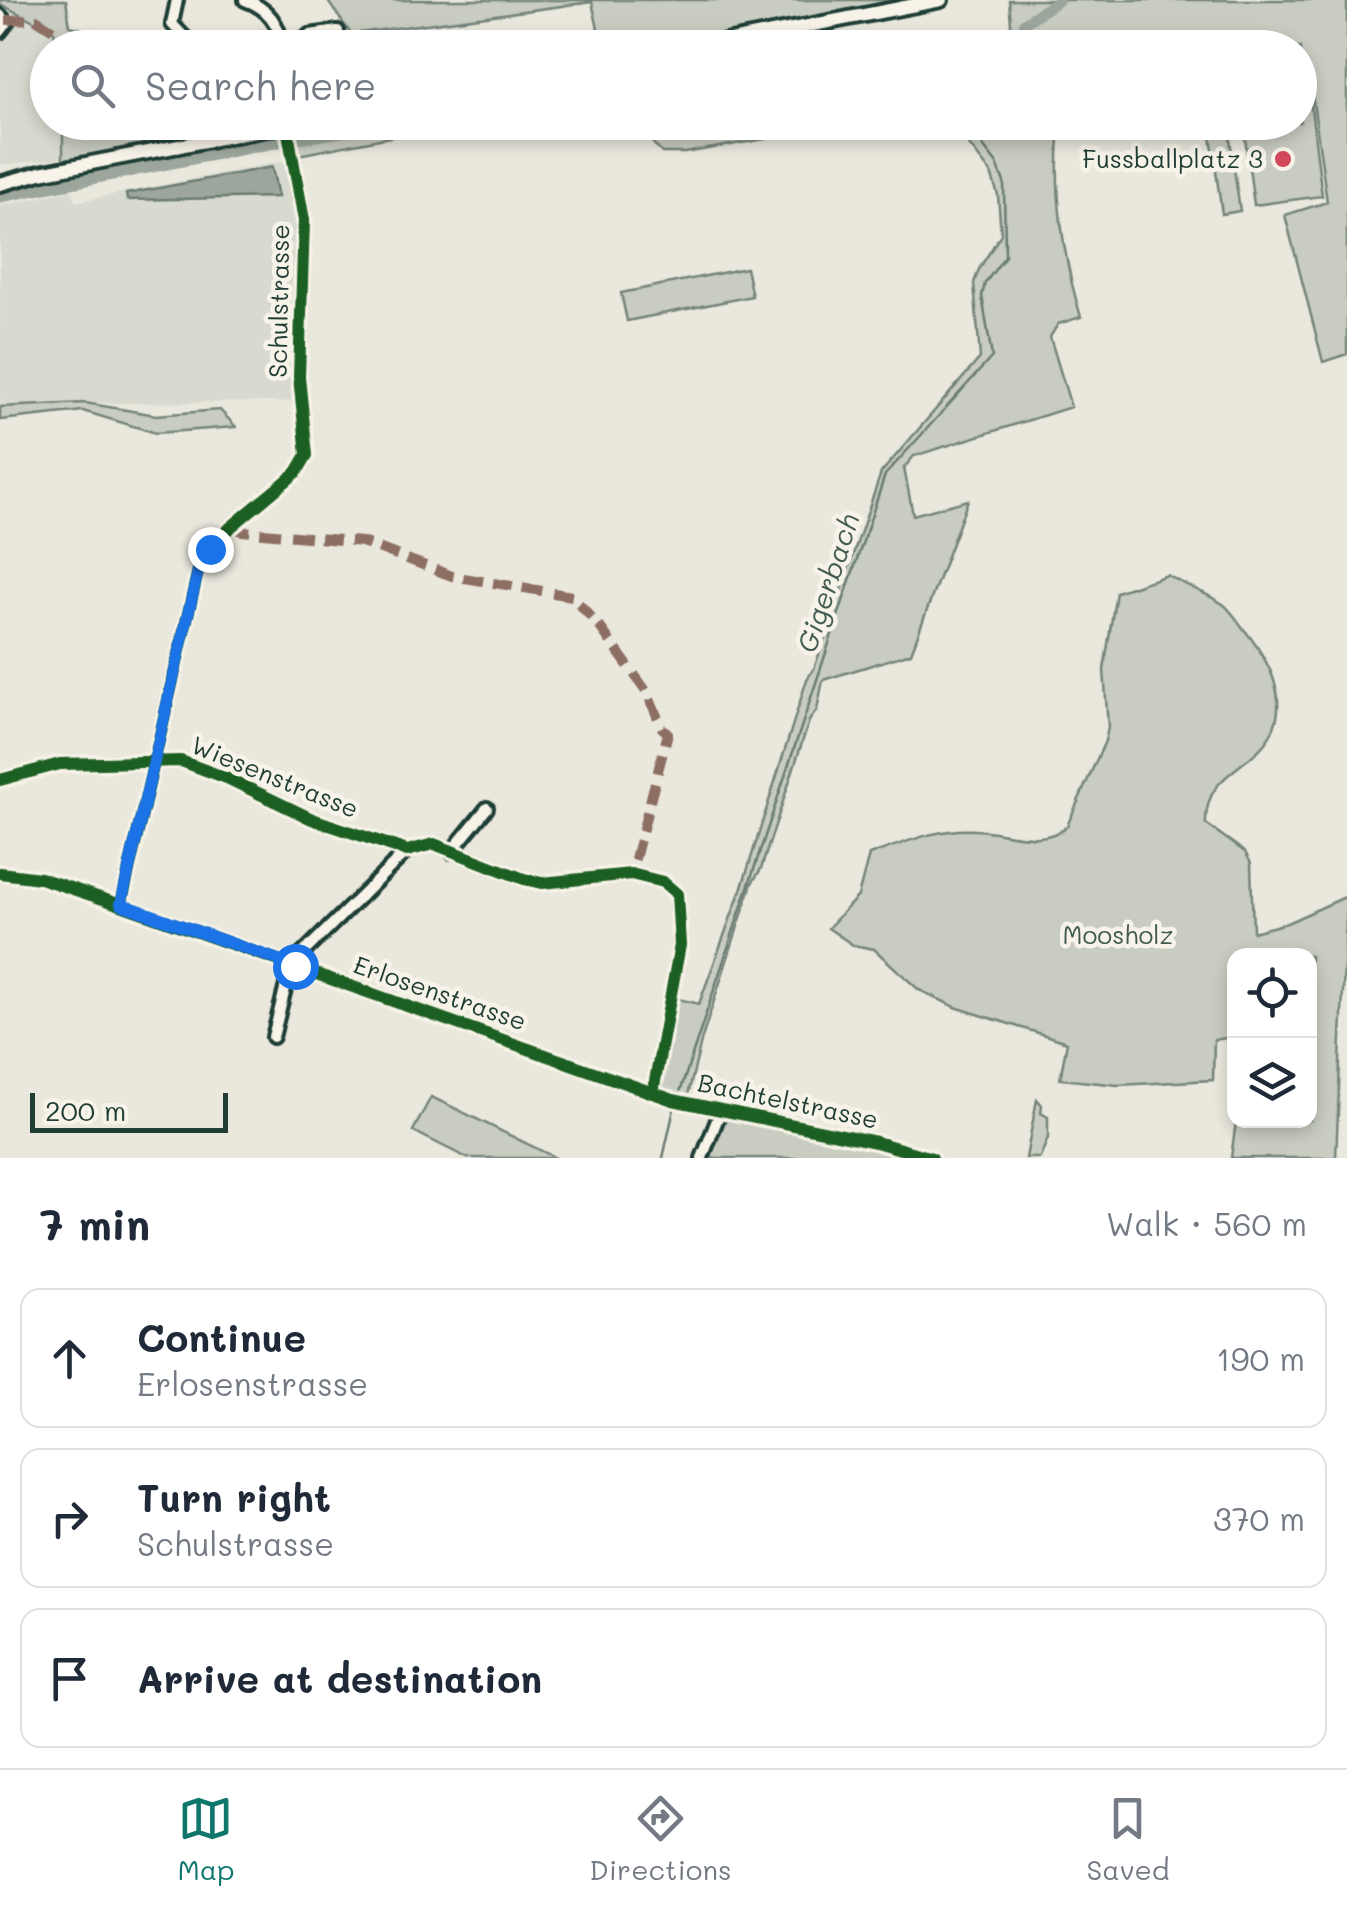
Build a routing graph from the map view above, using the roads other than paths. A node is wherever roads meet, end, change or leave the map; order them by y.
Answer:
1 (176, 0) edge
2 (245, 0) edge
3 (941, 0) edge
4 (0, 14) edge
5 (178, 30) edge
6 (276, 30) edge
7 (787, 30) edge
8 (0, 32) edge
9 (231, 140) edge
10 (291, 140) edge
11 (2, 179) edge
12 (152, 764) junction
13 (0, 780) edge
14 (487, 808) dead end
15 (407, 851) junction
16 (451, 852) junction
17 (0, 872) edge
18 (121, 904) junction
19 (293, 966) junction
20 (274, 1036) dead end
21 (636, 1086) joint
22 (652, 1092) junction
23 (721, 1110) junction
24 (702, 1158) edge
25 (932, 1158) edge

1 - 5 street
2 - 6 street
3 - 7 main road
4 - 8 street
9 - 11 main road
10 - 12 street, Schulstrasse
12 - 13 street, Wiesenstrasse
12 - 15 street, Wiesenstrasse
12 - 18 street, Schulstrasse
14 - 16 street
15 - 16 street, Wiesenstrasse
15 - 19 street, Erlosenstrasse
16 - 22 street, Wiesenstrasse
17 - 18 street, Erlosenstrasse
18 - 19 street, Erlosenstrasse
19 - 20 street
19 - 21 street, Erlosenstrasse
21 - 22 street, Bachtelstrasse
22 - 23 street, Bachtelstrasse
23 - 24 street
23 - 25 street, Bachtelstrasse

